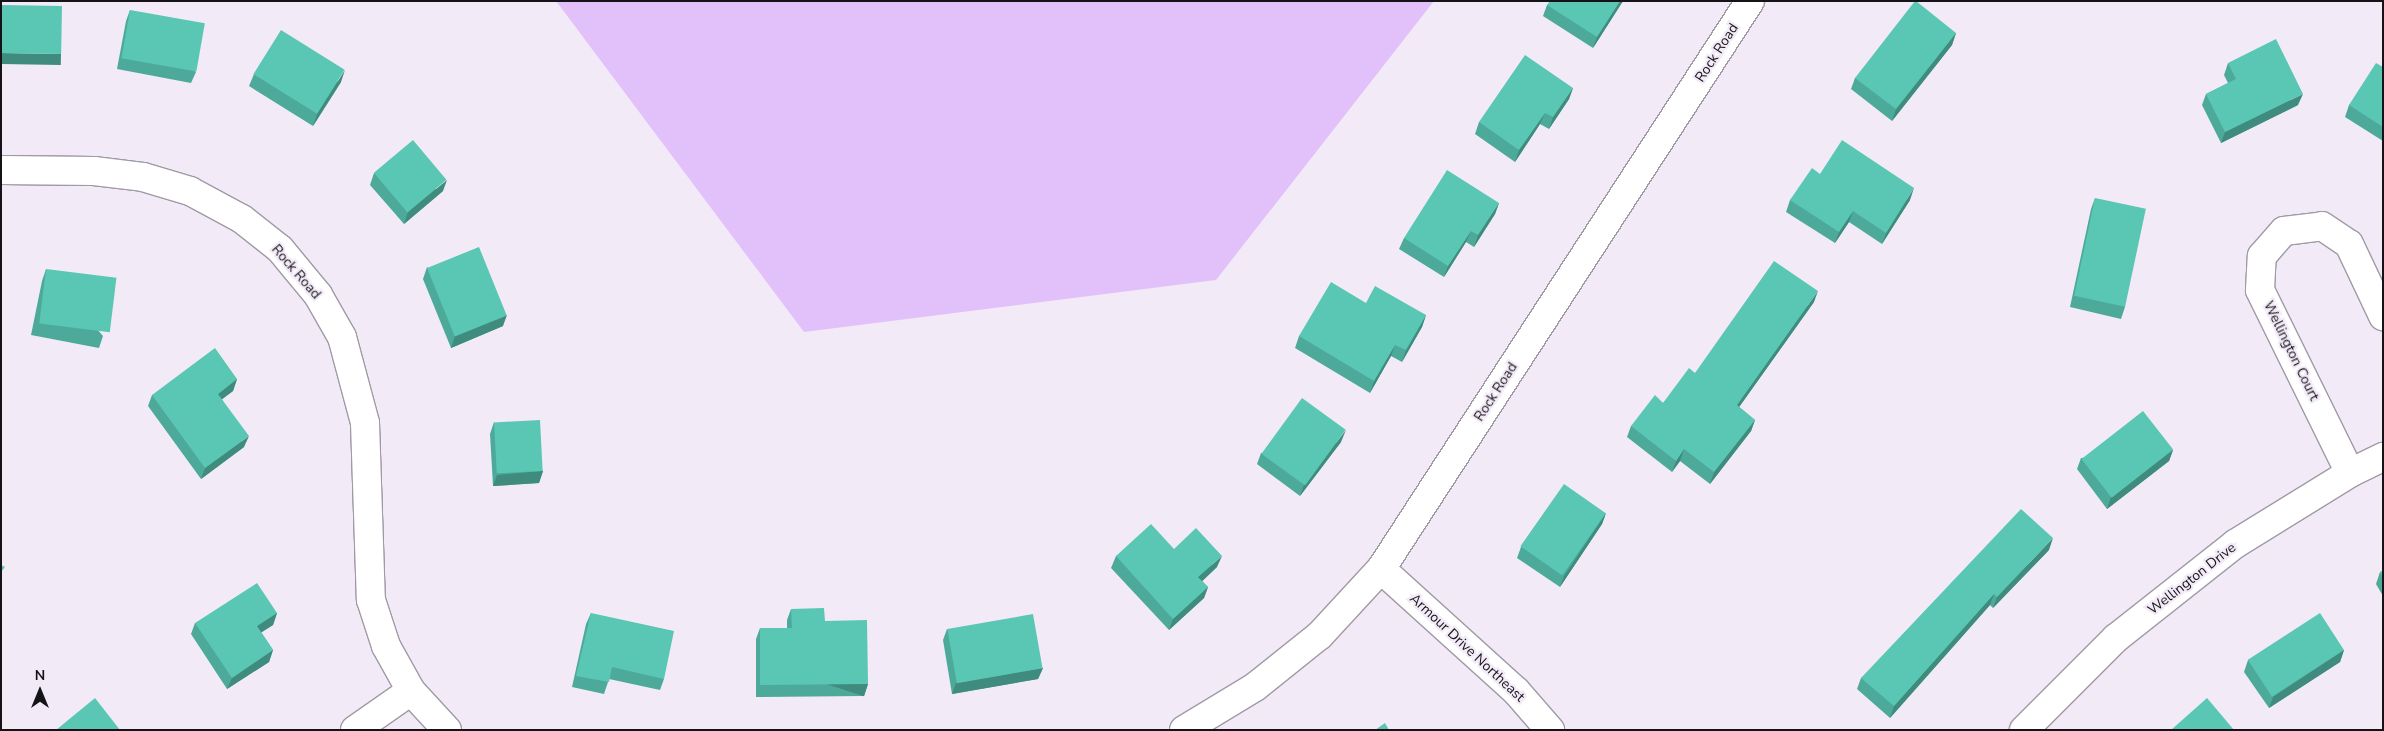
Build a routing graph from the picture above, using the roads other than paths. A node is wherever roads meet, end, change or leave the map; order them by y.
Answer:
1 (1750, 1) edge
2 (1, 170) edge
3 (2383, 316) edge
4 (2383, 457) edge
5 (2350, 473) junction
6 (1382, 569) junction
7 (411, 691) junction
8 (355, 730) edge
9 (447, 730) edge
10 (1184, 730) edge
11 (1550, 730) edge
12 (2024, 730) edge

1 - 6 street, Rock Road
2 - 7 street, Rock Road
3 - 5 street, Wellington Court
4 - 5 street, Wellington Drive
5 - 12 street, Wellington Drive
6 - 10 street, Rock Road
6 - 11 street, Armour Drive Northeast
7 - 8 street
7 - 9 street, Rock Road

